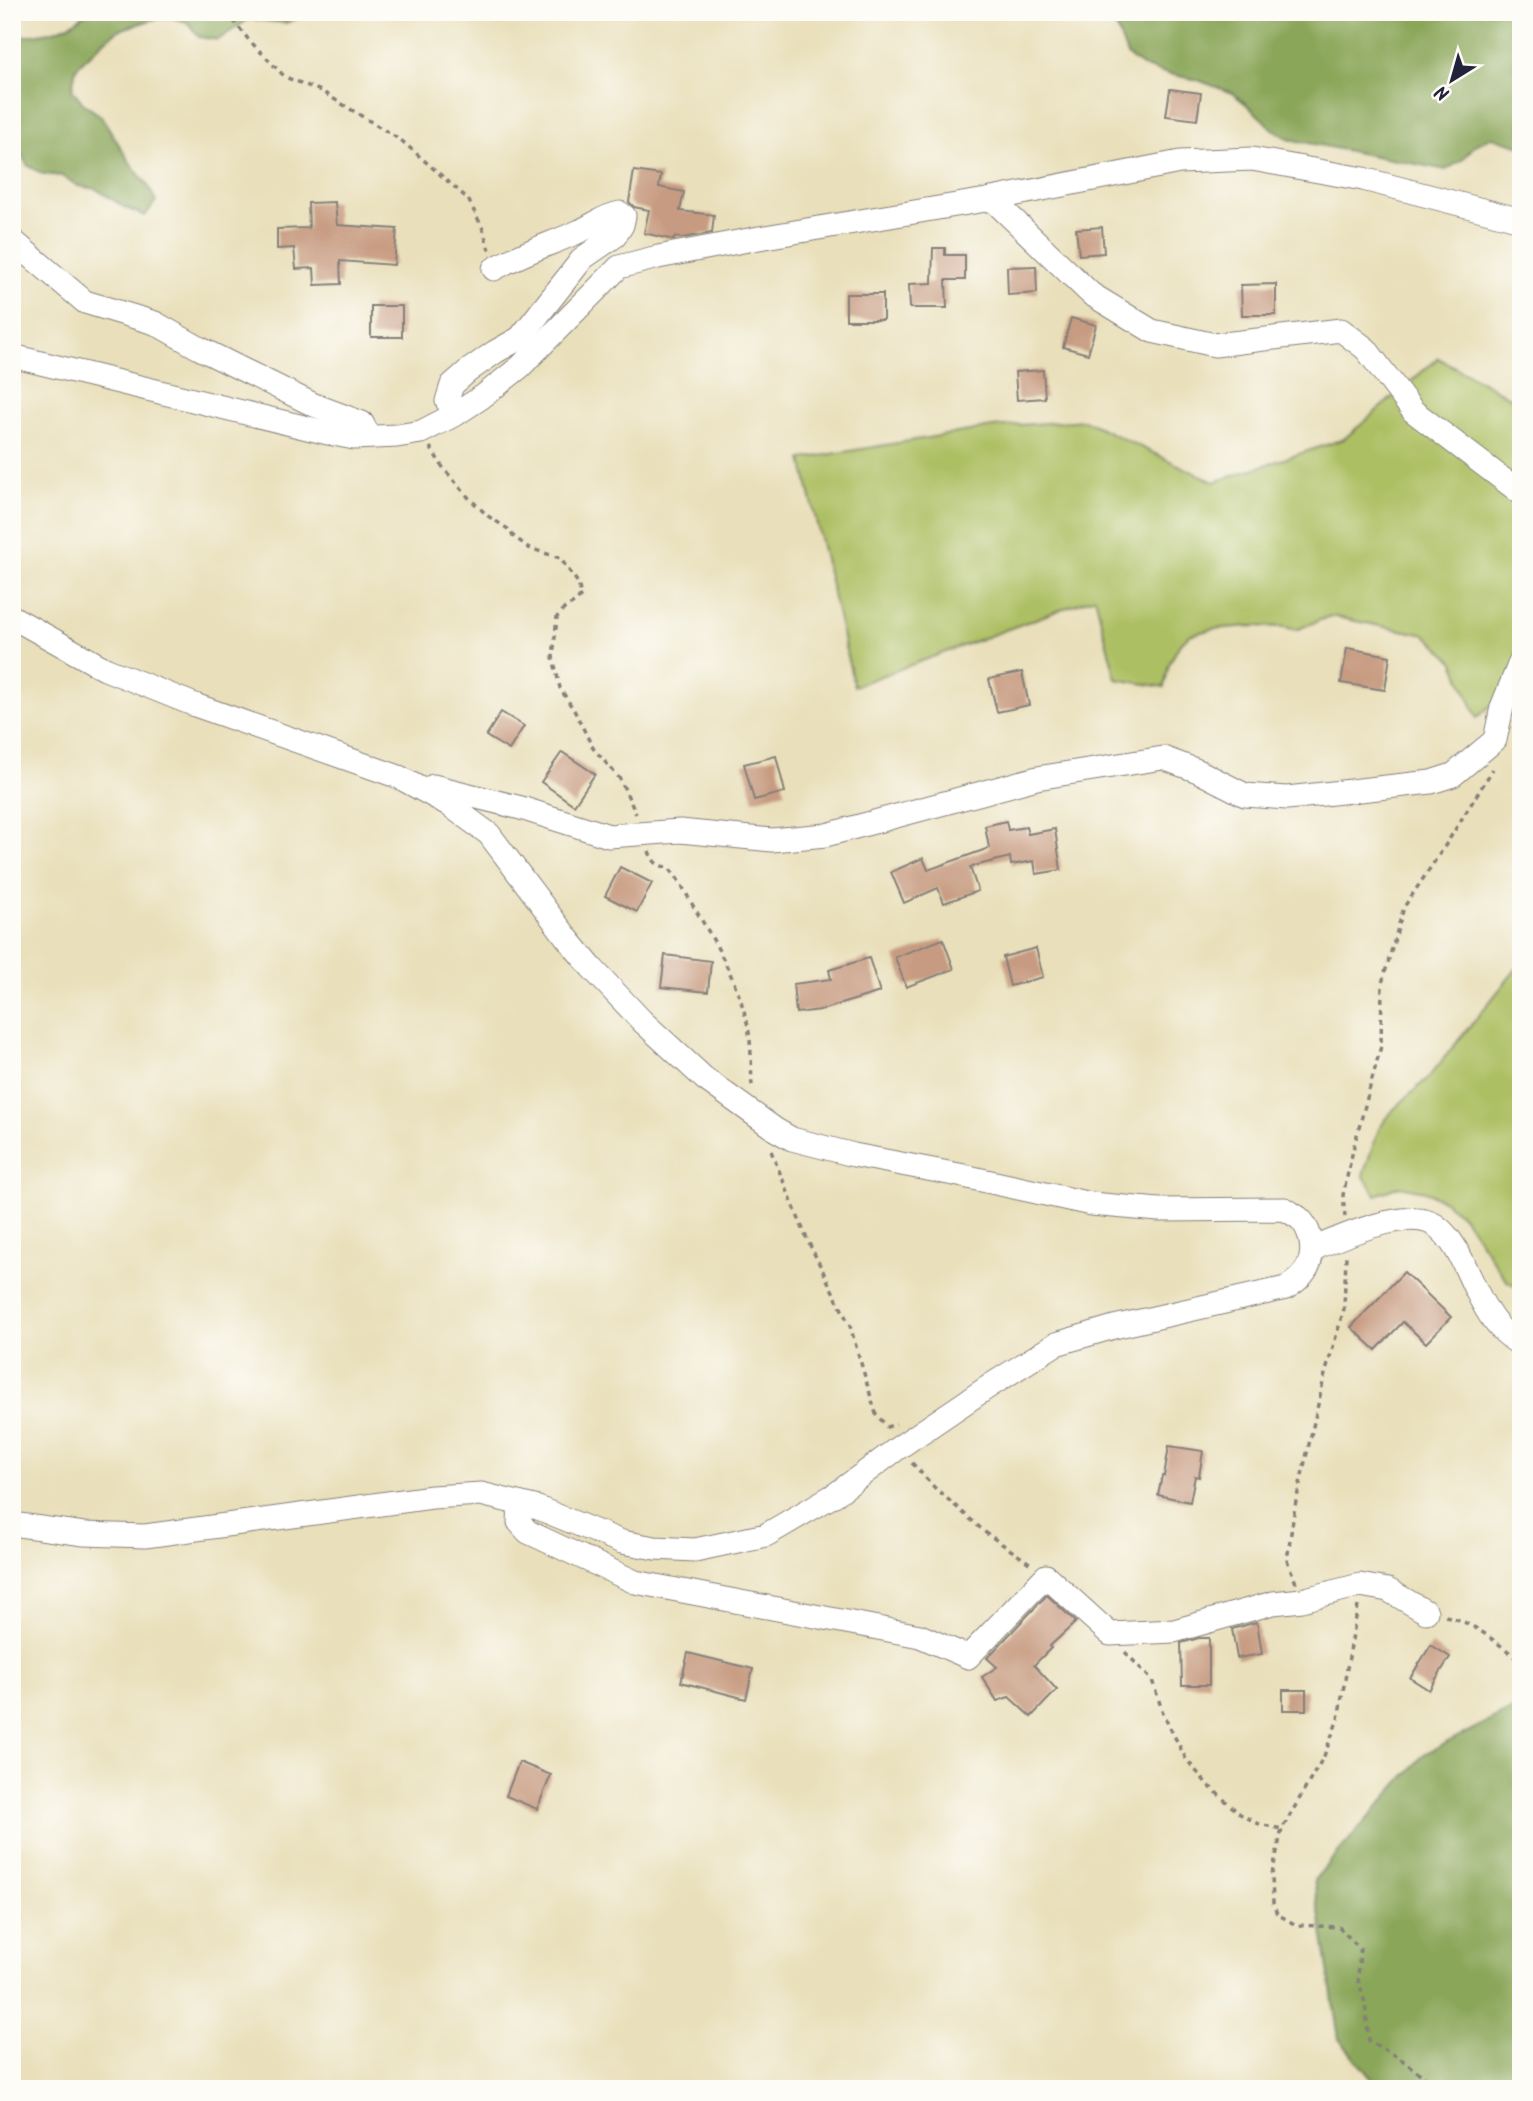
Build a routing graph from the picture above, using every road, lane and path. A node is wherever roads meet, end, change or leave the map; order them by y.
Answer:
1 (228, 12) edge
2 (992, 199) junction
3 (1521, 220) edge
4 (12, 240) edge
5 (494, 269) joint
6 (12, 356) edge
7 (456, 414) junction
8 (421, 432) junction
9 (369, 436) junction
10 (1521, 494) edge
11 (12, 617) edge
12 (1521, 660) edge
13 (1494, 740) junction
14 (399, 777) junction
15 (643, 833) junction
16 (754, 1114) junction
17 (770, 1148) dead end
18 (1346, 1235) junction
19 (1313, 1250) junction
20 (1521, 1345) edge
21 (897, 1423) dead end
22 (898, 1448) junction
23 (520, 1504) junction
24 (12, 1524) edge
25 (1046, 1576) junction
26 (1360, 1585) junction
27 (1302, 1600) junction
28 (1426, 1612) joint
29 (1110, 1634) junction
30 (1521, 1661) edge
31 (1282, 1829) junction
32 (1521, 2082) edge
33 (1440, 2089) edge
34 (1506, 2089) edge

1 - 5 path
2 - 3 street
2 - 7 street
2 - 10 street
4 - 9 street
5 - 7 street
6 - 9 street
7 - 8 street
8 - 9 street
8 - 15 path
11 - 14 street
12 - 13 street
13 - 15 street
13 - 18 path
14 - 15 street
14 - 16 street
15 - 16 path
16 - 19 street
17 - 21 path
18 - 19 street
18 - 20 street
18 - 27 path
19 - 22 street
22 - 23 street
22 - 25 path
23 - 24 street
23 - 25 street
25 - 29 street
26 - 27 street
26 - 28 street
26 - 31 path
27 - 29 street
28 - 30 path
29 - 31 path
31 - 33 path
32 - 34 path

